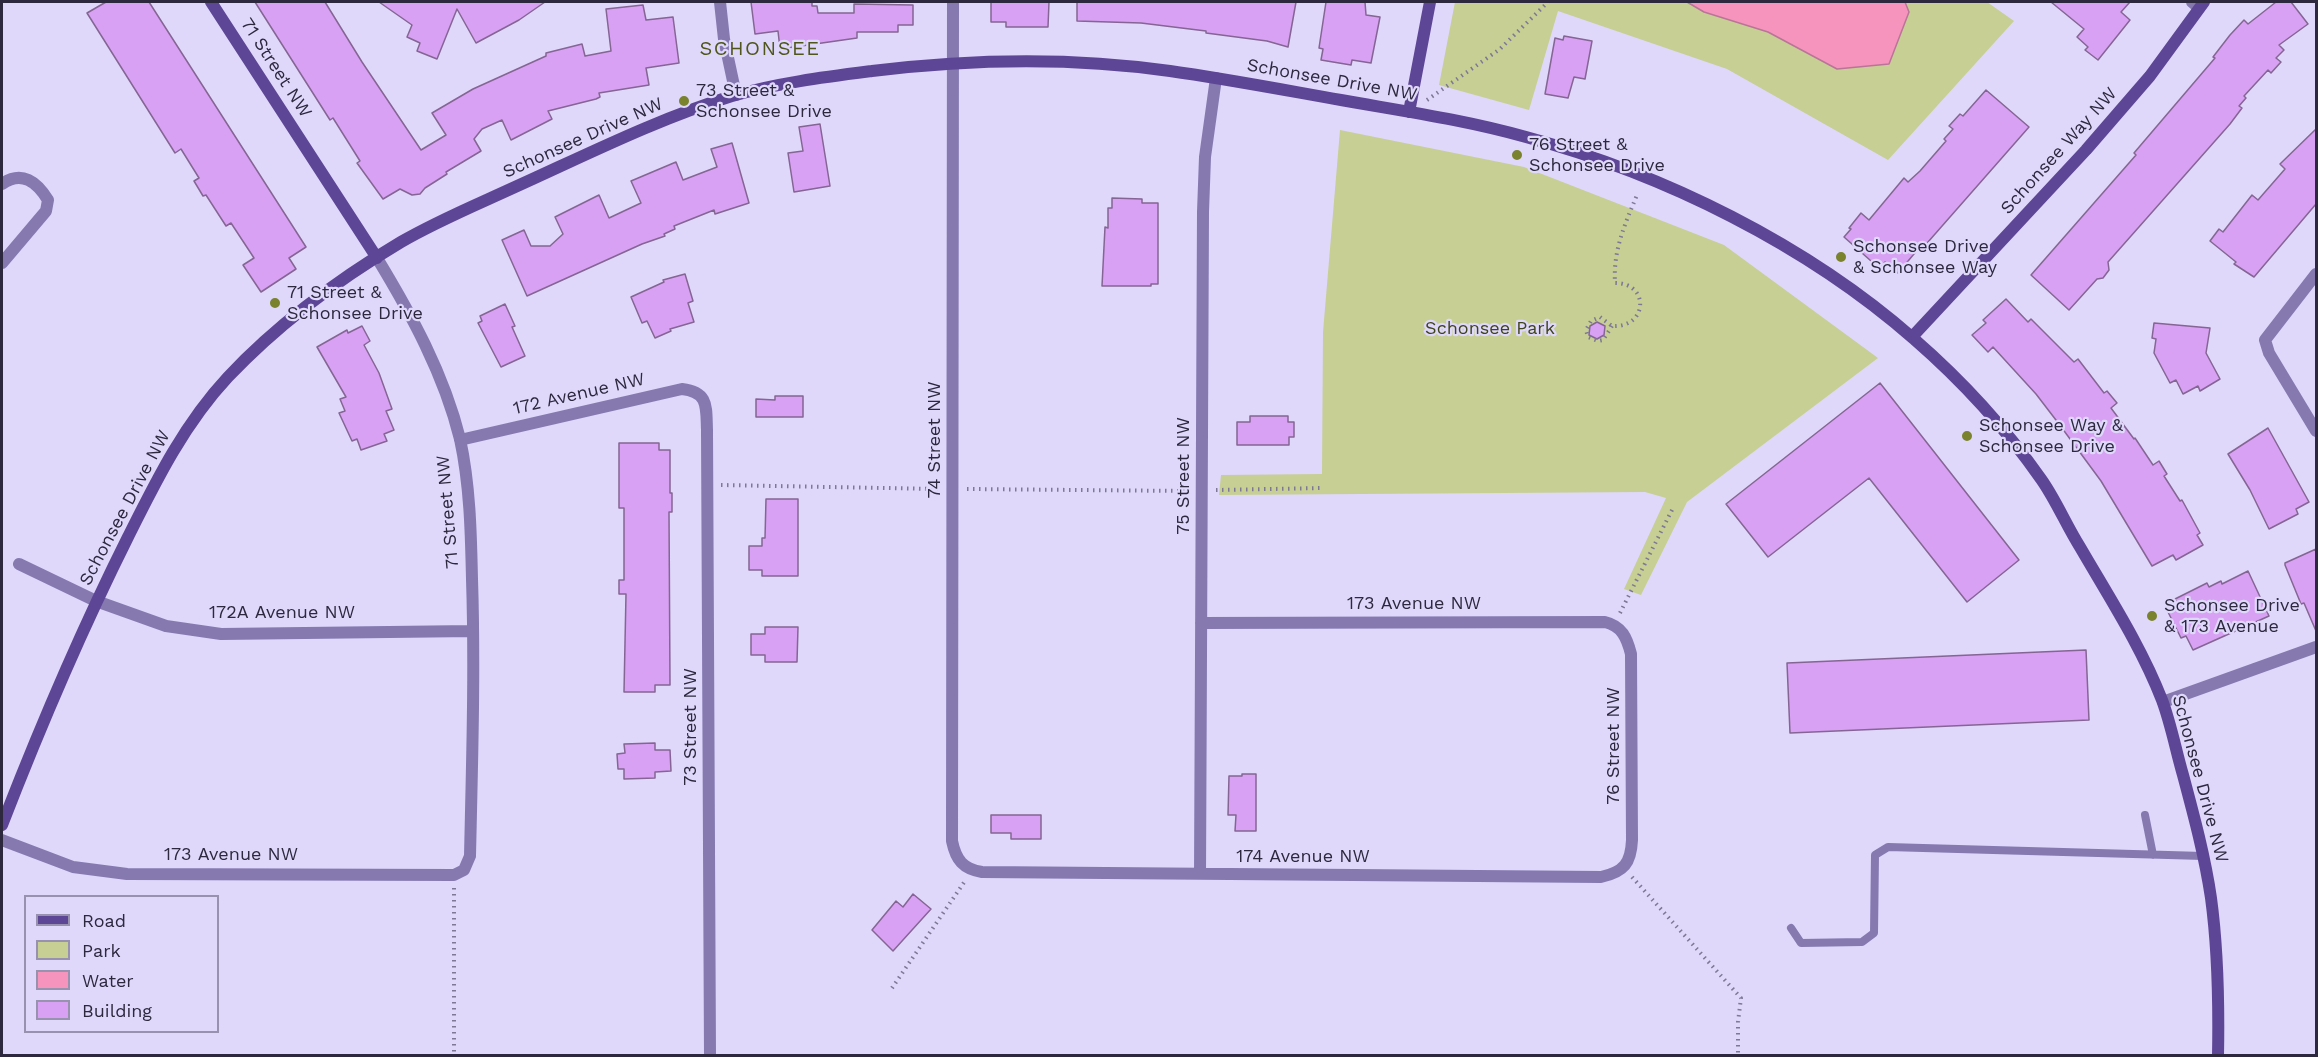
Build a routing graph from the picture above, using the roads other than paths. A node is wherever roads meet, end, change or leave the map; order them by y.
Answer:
1 (211, 2) edge
2 (720, 2) edge
3 (953, 2) edge
4 (1430, 2) edge
5 (2198, 4) edge
6 (953, 64) junction
7 (1216, 78) junction
8 (736, 95) junction
9 (1409, 112) junction
10 (2, 184) edge
11 (377, 258) junction
12 (2, 263) edge
13 (2316, 274) edge
14 (1912, 337) junction
15 (704, 399) joint
16 (2316, 431) edge
17 (460, 440) junction
18 (19, 564) dead end
19 (96, 601) junction
20 (1201, 623) junction
21 (1619, 629) joint
22 (473, 631) junction
23 (2316, 647) edge
24 (2163, 702) junction
25 (2145, 815) dead end
26 (2, 825) edge
27 (2, 840) edge
28 (2153, 855) junction
29 (2203, 856) junction
30 (1626, 864) joint
31 (972, 871) joint
32 (459, 873) joint
33 (1200, 874) junction
34 (1791, 928) dead end
35 (710, 1056) edge
36 (2218, 1056) edge

1 - 11 street, 71 Street NW
2 - 8 street
3 - 6 street, 74 Street NW
4 - 9 street
5 - 14 street, Schonsee Way NW
6 - 7 street, Schonsee Drive NW
6 - 8 street, Schonsee Drive NW
6 - 31 street, 74 Street NW
7 - 9 street, Schonsee Drive NW
7 - 20 street, 75 Street NW
8 - 11 street, Schonsee Drive NW
9 - 14 street, Schonsee Drive NW
10 - 12 street
11 - 17 street, 71 Street NW
11 - 19 street, Schonsee Drive NW
13 - 16 street
14 - 24 street, Schonsee Drive NW
15 - 17 street, 172 Avenue NW
15 - 35 street, 73 Street NW
17 - 22 street, 71 Street NW
18 - 19 street, Schonsee Drive NW
19 - 22 street, 172A Avenue NW
19 - 26 street, Schonsee Drive NW
20 - 21 street, 173 Avenue NW
20 - 33 street, 75 Street NW
21 - 30 street, 76 Street NW
22 - 32 street, 71 Street NW
23 - 24 street
24 - 29 street, Schonsee Drive NW
25 - 28 lane
27 - 32 street, 173 Avenue NW
28 - 29 lane
28 - 34 lane
29 - 36 street, Schonsee Drive NW
30 - 33 street, 174 Avenue NW
31 - 33 street, 174 Avenue NW

